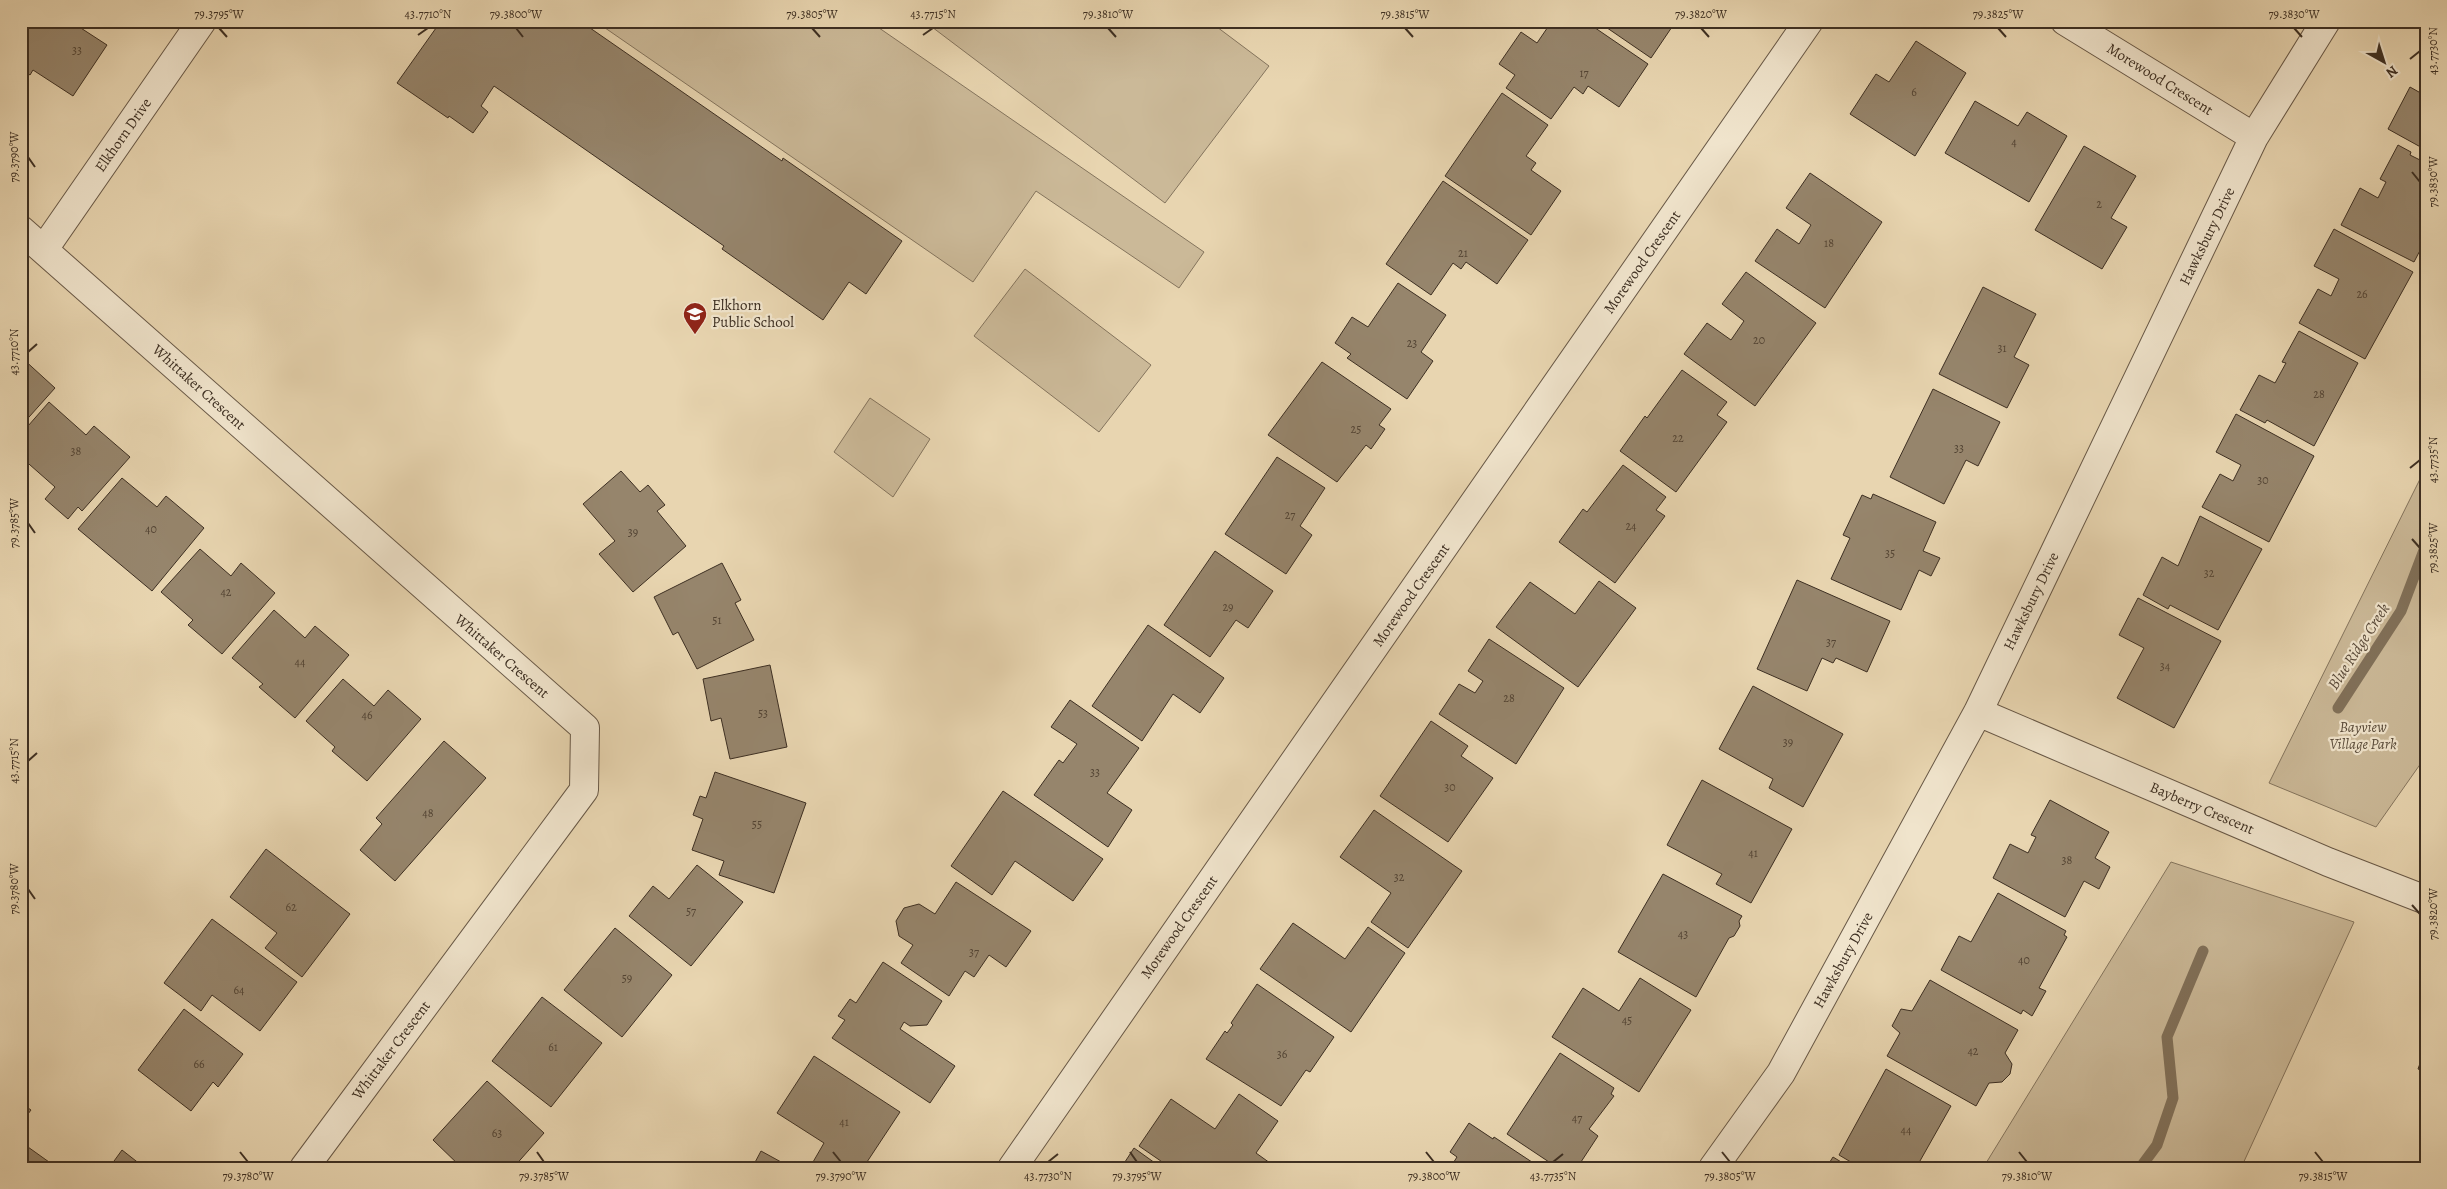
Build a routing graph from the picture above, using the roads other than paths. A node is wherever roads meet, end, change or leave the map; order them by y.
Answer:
1 (202, 21) edge
2 (1809, 21) edge
3 (2065, 21) edge
4 (2326, 21) edge
5 (2254, 138) junction
6 (21, 230) edge
7 (44, 249) junction
8 (1978, 712) junction
9 (2426, 900) edge
10 (304, 1168) edge
11 (1012, 1168) edge
12 (1713, 1168) edge

1 - 7 street, Elkhorn Drive
2 - 11 street, Morewood Crescent
3 - 5 street, Morewood Crescent
4 - 5 street, Hawksbury Drive
5 - 8 street, Hawksbury Drive
6 - 7 street, Whittaker Crescent
7 - 10 street, Whittaker Crescent
8 - 9 street, Bayberry Crescent
8 - 12 street, Hawksbury Drive

